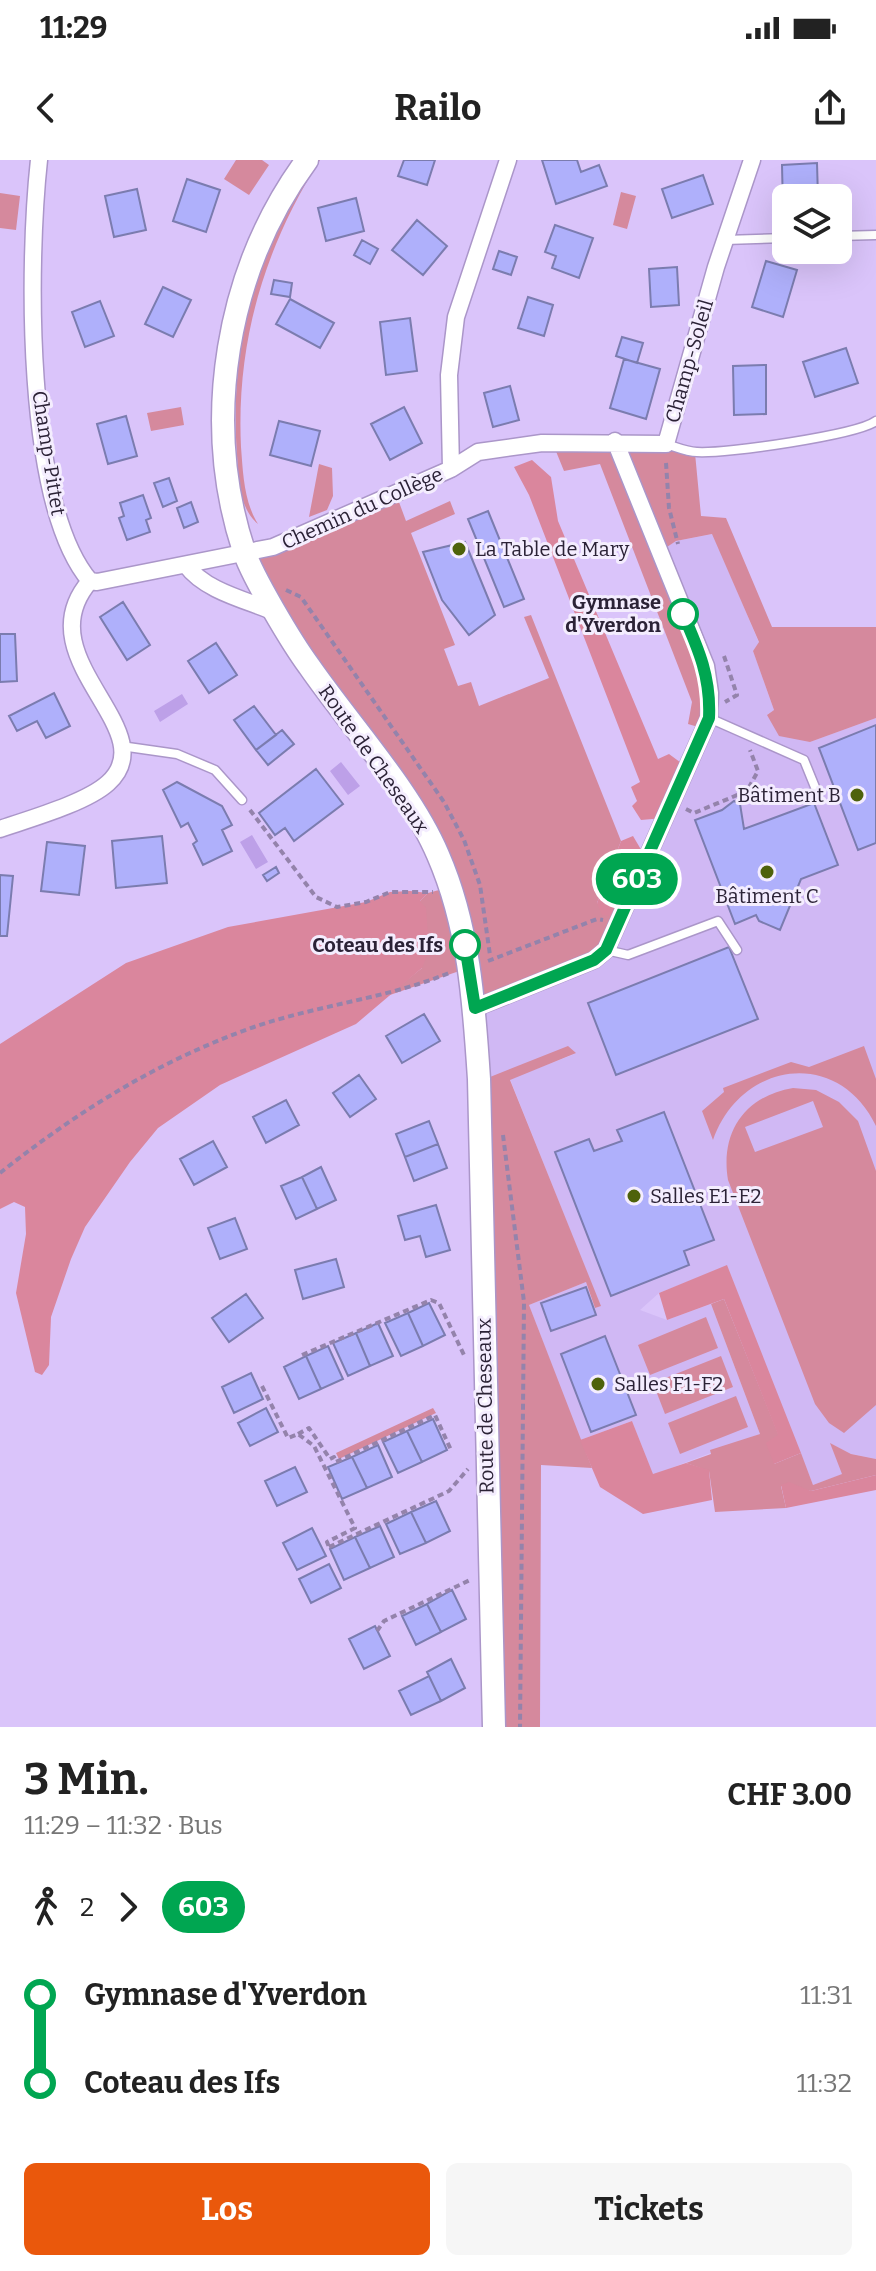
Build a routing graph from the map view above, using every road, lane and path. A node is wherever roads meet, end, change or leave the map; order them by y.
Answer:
1 (39, 160) edge
2 (307, 160) edge
3 (508, 160) edge
4 (752, 160) edge
5 (876, 235) edge
6 (852, 236) edge
7 (772, 238) edge
8 (725, 240) junction
9 (876, 421) edge
10 (615, 441) junction
11 (666, 444) junction
12 (451, 469) junction
13 (679, 547) dead end
14 (244, 553) junction
15 (186, 565) junction
16 (90, 581) junction
17 (278, 613) junction
18 (709, 718) junction
19 (748, 743) dead end
20 (121, 746) junction
21 (817, 792) dead end
22 (242, 800) joint
23 (671, 803) junction
24 (0, 829) edge
25 (450, 887) junction
26 (617, 927) junction
27 (606, 950) junction
28 (737, 950) dead end
29 (478, 965) dead end
30 (453, 971) dead end
31 (475, 1008) junction
32 (0, 1173) edge
33 (302, 1355) dead end
34 (467, 1361) dead end
35 (262, 1386) dead end
36 (298, 1434) junction
37 (451, 1450) dead end
38 (469, 1468) dead end
39 (472, 1579) dead end
40 (377, 1631) dead end
41 (494, 1727) edge

1 - 16 street, Champ-Pittet
2 - 14 street, Route de Cheseaux
3 - 12 street, Chemin du Collège
4 - 8 street, Champ-Soleil
5 - 6 lane
7 - 8 lane
8 - 11 street, Champ-Soleil
9 - 11 lane
10 - 11 street, Champ-Soleil
10 - 12 street, Champ-Soleil
10 - 18 street
11 - 13 path
12 - 14 street, Chemin du Collège
14 - 15 street
14 - 17 street, Route de Cheseaux
15 - 16 street
15 - 17 street
16 - 20 street
17 - 25 street, Route de Cheseaux
18 - 21 lane
18 - 23 street
19 - 23 path
20 - 22 lane
20 - 24 street
22 - 25 path
23 - 26 street
25 - 31 street, Route de Cheseaux
26 - 27 street
26 - 29 path
27 - 28 lane
27 - 31 street
30 - 32 path
31 - 41 street, Route de Cheseaux
33 - 34 path
35 - 36 path
36 - 37 path
36 - 38 path
39 - 40 path

